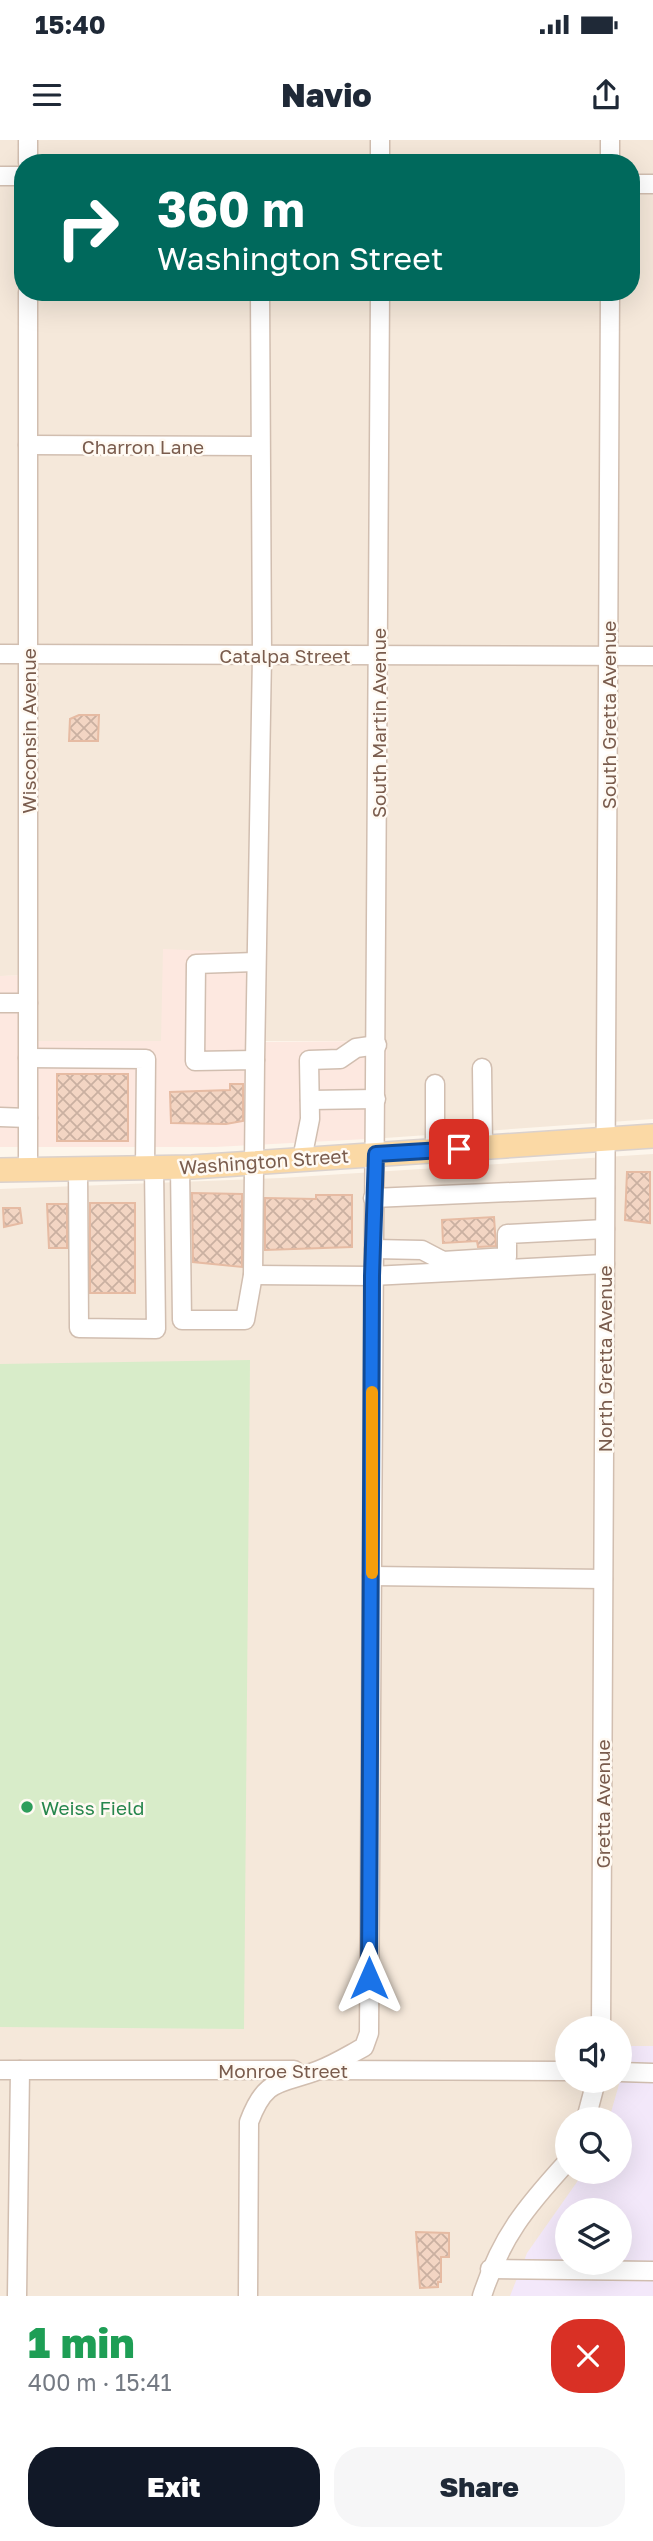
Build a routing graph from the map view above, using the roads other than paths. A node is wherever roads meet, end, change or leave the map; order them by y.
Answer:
1 (28, 301) edge
2 (260, 301) edge
3 (380, 301) edge
4 (610, 301) edge
5 (28, 446) junction
6 (258, 446) junction
7 (0, 654) edge
8 (28, 654) junction
9 (262, 655) junction
10 (379, 655) junction
11 (608, 656) junction
12 (653, 656) edge
13 (255, 962) junction
14 (0, 1003) edge
15 (27, 1003) junction
16 (377, 1045) junction
17 (27, 1058) junction
18 (255, 1060) junction
19 (482, 1068) dead end
20 (435, 1084) dead end
21 (376, 1099) junction
22 (310, 1100) junction
23 (0, 1117) edge
24 (27, 1118) junction
25 (653, 1136) edge
26 (606, 1139) junction
27 (483, 1147) junction
28 (435, 1150) junction
29 (376, 1154) junction
30 (302, 1159) junction
31 (256, 1162) junction
32 (149, 1167) junction
33 (180, 1167) junction
34 (27, 1169) junction
35 (78, 1169) junction
36 (0, 1170) edge
37 (605, 1188) junction
38 (373, 1198) junction
39 (605, 1229) junction
40 (373, 1249) junction
41 (605, 1264) junction
42 (253, 1275) junction
43 (372, 1276) junction
44 (372, 1576) junction
45 (603, 1579) junction
46 (601, 2016) edge
47 (0, 2070) edge
48 (20, 2070) junction
49 (318, 2070) junction
50 (555, 2071) edge
51 (632, 2072) edge
52 (653, 2073) edge
53 (555, 2176) edge
54 (490, 2269) junction
55 (653, 2271) edge
56 (17, 2296) edge
57 (248, 2296) edge
58 (482, 2296) edge

1 - 5 street, Wisconsin Avenue
2 - 6 street
3 - 10 street, South Martin Avenue
4 - 11 street, South Gretta Avenue
5 - 6 street, Charron Lane
5 - 8 street, Wisconsin Avenue
6 - 9 street
7 - 8 street, Catalpa Street
8 - 9 street, Catalpa Street
8 - 15 street, Wisconsin Avenue
9 - 10 street, Catalpa Street
9 - 13 street
10 - 11 street, Catalpa Street
10 - 16 street, South Martin Avenue
11 - 12 street, Catalpa Street
11 - 26 street, South Gretta Avenue
13 - 18 street
13 - 18 street
14 - 15 street
15 - 17 street, Wisconsin Avenue
16 - 21 street, South Martin Avenue
16 - 22 street
17 - 24 street, Wisconsin Avenue
17 - 32 street
18 - 31 street
19 - 27 street
20 - 28 street
21 - 22 street
21 - 29 street, South Martin Avenue
22 - 30 street
23 - 24 street
24 - 34 street, Wisconsin Avenue
25 - 26 main road, Washington Street
26 - 27 main road, Washington Street
26 - 37 street, North Gretta Avenue
27 - 28 main road, Washington Street
28 - 29 main road, Washington Street
29 - 30 main road, Washington Street
29 - 38 street, South Martin Avenue
30 - 31 main road, Washington Street
31 - 33 main road, Washington Street
31 - 42 street
32 - 33 main road, Washington Street
32 - 35 main road, Washington Street
32 - 35 street
33 - 42 street
34 - 35 main road, Washington Street
34 - 36 main road, Washington Street
37 - 38 street
37 - 39 street, North Gretta Avenue
38 - 40 street, South Martin Avenue
39 - 40 street
39 - 41 street, North Gretta Avenue
40 - 43 street, South Martin Avenue
41 - 43 street
41 - 45 street, North Gretta Avenue
42 - 43 street
43 - 44 street, South Martin Avenue
44 - 45 street
44 - 49 street, South Martin Avenue
45 - 46 street, Gretta Avenue
47 - 48 street, Monroe Street
48 - 49 street, Monroe Street
48 - 56 street
49 - 50 street, Monroe Street
49 - 57 street
51 - 52 street
53 - 54 street
54 - 55 street
54 - 58 street

